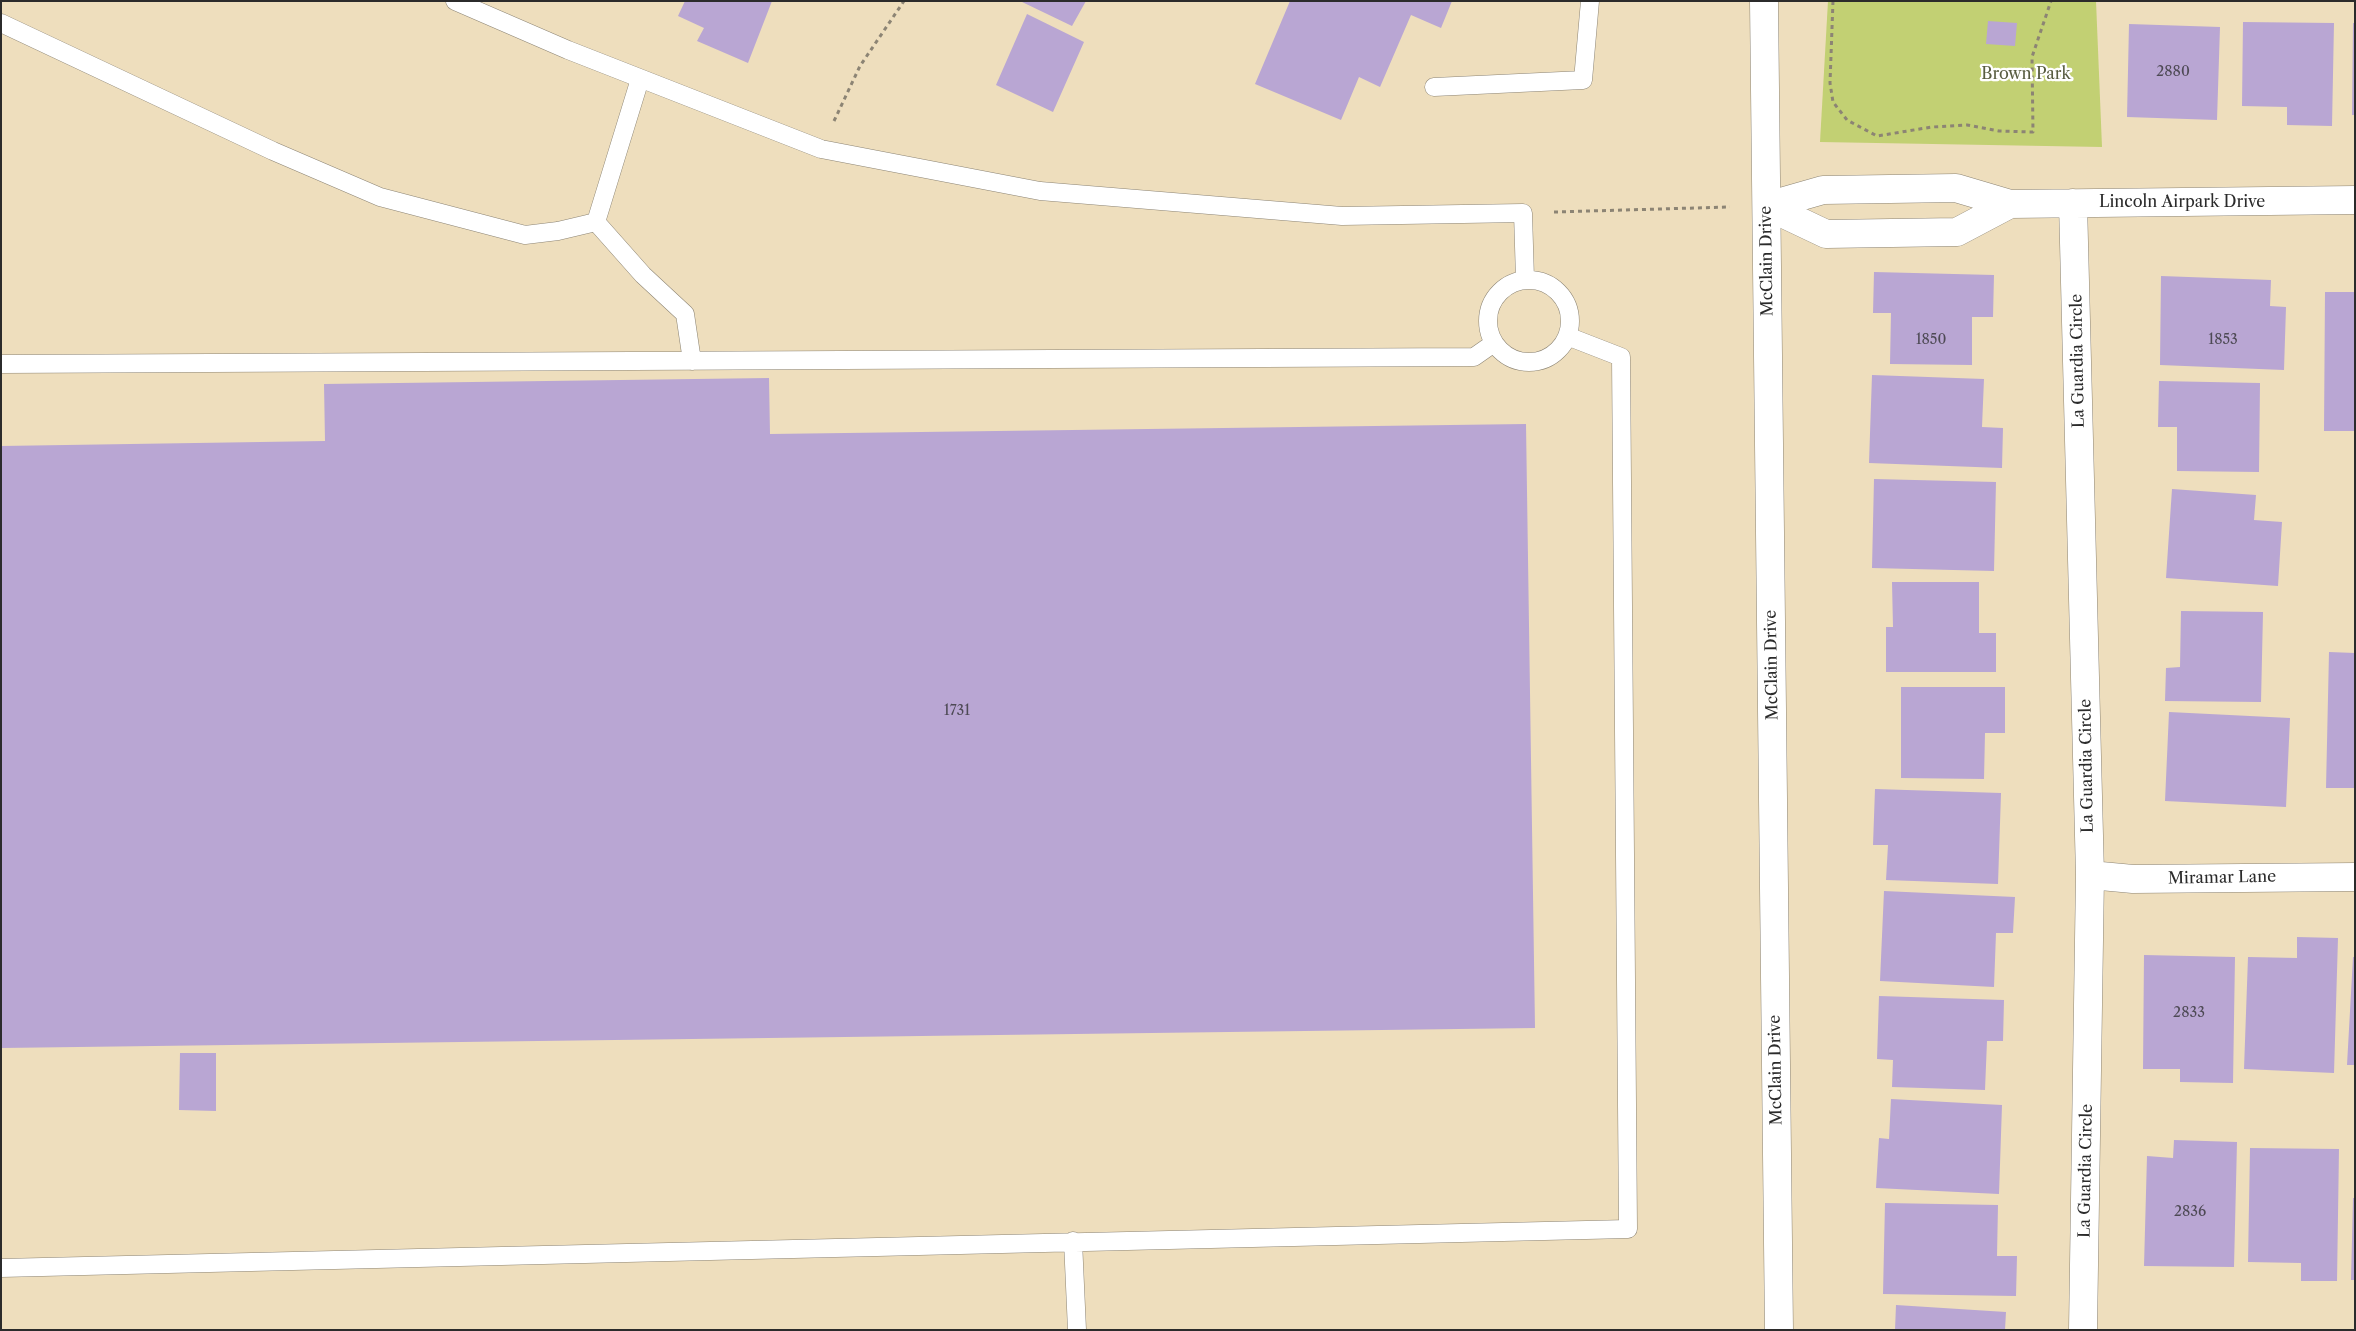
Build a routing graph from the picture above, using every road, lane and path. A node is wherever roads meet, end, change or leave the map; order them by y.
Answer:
1 (456, 1) edge
2 (904, 1) edge
3 (1590, 1) edge
4 (1764, 1) edge
5 (1833, 1) edge
6 (2051, 1) edge
7 (1, 23) edge
8 (640, 79) junction
9 (1434, 87) dead end
10 (821, 149) junction
11 (2355, 200) edge
12 (2073, 202) junction
13 (2010, 204) junction
14 (1767, 206) junction
15 (1523, 213) junction
16 (596, 222) junction
17 (1525, 280) junction
18 (1567, 336) junction
19 (1494, 343) junction
20 (692, 361) junction
21 (1, 364) edge
22 (2090, 875) junction
23 (2355, 877) edge
24 (1073, 1241) junction
25 (1, 1268) edge
26 (1077, 1330) edge
27 (1779, 1330) edge
28 (2084, 1330) edge

1 - 8 lane
2 - 10 path
3 - 9 lane
4 - 14 street, McClain Drive
5 - 6 path
7 - 16 lane
8 - 10 lane
8 - 16 lane
10 - 15 lane
11 - 12 street, Lincoln Airpark Drive
12 - 13 street, Lincoln Airpark Drive
12 - 22 street, La Guardia Circle
13 - 14 street, Lincoln Airpark Drive
13 - 14 street, Lincoln Airpark Drive
14 - 15 path
14 - 27 street, McClain Drive
15 - 17 lane
16 - 20 lane
17 - 18 lane
17 - 19 lane
18 - 19 lane
18 - 24 lane
19 - 20 lane
20 - 21 lane
22 - 23 street, Miramar Lane
22 - 28 street, La Guardia Circle
24 - 25 lane
24 - 26 lane

